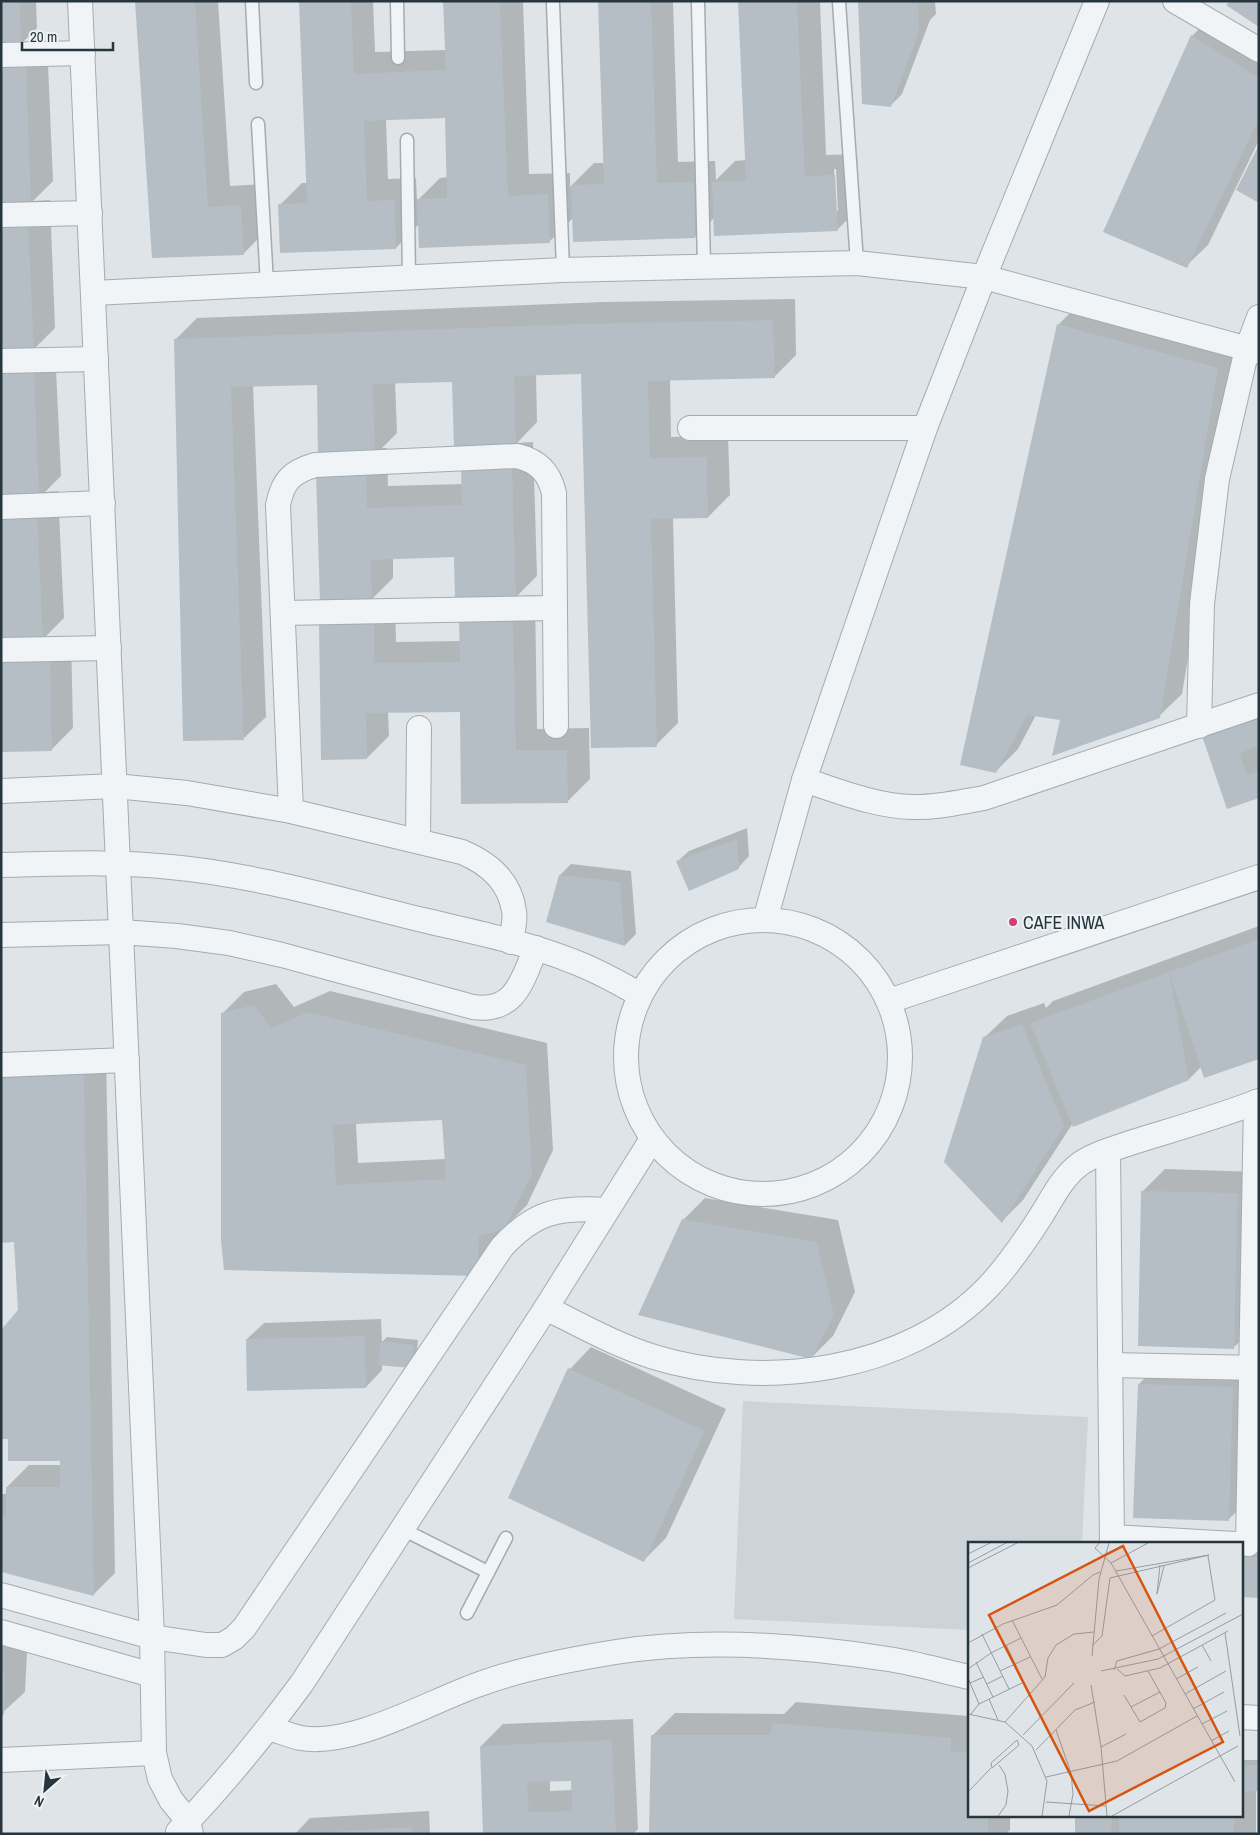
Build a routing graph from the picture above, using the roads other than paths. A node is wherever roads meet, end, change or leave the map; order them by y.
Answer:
1 (80, 1) edge
2 (252, 1) edge
3 (397, 1) edge
4 (1096, 1) edge
5 (1175, 1) edge
6 (839, 2) edge
7 (698, 3) dead end
8 (552, 4) dead end
9 (1259, 50) edge
10 (83, 53) junction
11 (1, 55) edge
12 (398, 58) dead end
13 (256, 83) dead end
14 (258, 124) dead end
15 (407, 140) dead end
16 (90, 213) junction
17 (1, 214) edge
18 (857, 263) junction
19 (704, 266) junction
20 (563, 270) junction
21 (984, 277) junction
22 (409, 279) junction
23 (267, 284) junction
24 (93, 293) junction
25 (1259, 317) edge
26 (1253, 350) edge
27 (96, 359) junction
28 (1, 361) edge
29 (690, 428) dead end
30 (925, 428) junction
31 (103, 503) junction
32 (1, 507) edge
33 (555, 608) junction
34 (283, 612) junction
35 (109, 648) junction
36 (1, 650) edge
37 (1259, 705) edge
38 (556, 726) dead end
39 (1199, 726) junction
40 (419, 728) dead end
41 (804, 780) junction
42 (115, 786) junction
43 (1, 791) edge
44 (291, 811) junction
45 (418, 841) junction
46 (118, 863) junction
47 (1, 865) edge
48 (1259, 877) edge
49 (765, 920) junction
50 (121, 932) junction
51 (1, 935) edge
52 (511, 942) junction
53 (536, 948) junction
54 (640, 995) junction
55 (889, 1001) junction
56 (127, 1060) junction
57 (1, 1065) edge
58 (1258, 1102) edge
59 (652, 1139) junction
60 (1108, 1151) junction
61 (1257, 1198) edge
62 (607, 1210) junction
63 (546, 1308) junction
64 (1110, 1365) junction
65 (1255, 1368) edge
66 (402, 1529) junction
67 (506, 1538) dead end
68 (1112, 1540) edge
69 (1179, 1542) edge
70 (1246, 1544) edge
71 (488, 1572) junction
72 (1, 1595) edge
73 (467, 1613) dead end
74 (1, 1632) edge
75 (152, 1637) junction
76 (152, 1675) junction
77 (968, 1677) edge
78 (1242, 1717) edge
79 (1259, 1718) edge
80 (269, 1728) junction
81 (154, 1753) junction
82 (1, 1760) edge
83 (185, 1830) edge

1 - 10 street
2 - 13 lane
3 - 12 lane
4 - 21 street
5 - 9 street
6 - 18 lane
7 - 19 lane
8 - 20 lane
10 - 11 street
10 - 16 street
14 - 23 lane
15 - 22 lane
16 - 17 street
16 - 24 street
18 - 19 street
18 - 21 street
19 - 20 street
20 - 22 street
21 - 26 street
21 - 30 street
22 - 23 street
23 - 24 street
24 - 27 street
25 - 26 street
26 - 39 street
27 - 28 street
27 - 31 street
29 - 30 street
30 - 41 street
31 - 32 street
31 - 35 street
33 - 34 street
33 - 34 street
33 - 38 street
34 - 44 street
35 - 36 street
35 - 42 street
37 - 39 street
39 - 41 street
40 - 45 street
41 - 49 street
42 - 43 street
42 - 44 street
42 - 46 street
44 - 45 street
45 - 52 street
46 - 47 street
46 - 50 street
46 - 52 street
48 - 55 street
49 - 54 street
49 - 55 street
50 - 51 street
50 - 53 street
50 - 56 street
52 - 53 street
53 - 54 street
54 - 59 street
55 - 59 street
56 - 57 street
56 - 75 street
58 - 60 street
58 - 61 street
59 - 62 street
60 - 63 street
60 - 64 street
61 - 65 street
62 - 63 street
62 - 75 street
63 - 66 street
64 - 65 street
64 - 68 street
65 - 70 street
66 - 71 lane
66 - 80 street
67 - 71 lane
68 - 69 street
71 - 73 lane
72 - 75 street
74 - 76 street
75 - 76 street
76 - 81 street
77 - 80 street
78 - 79 street
80 - 83 street
81 - 82 street
81 - 83 street

